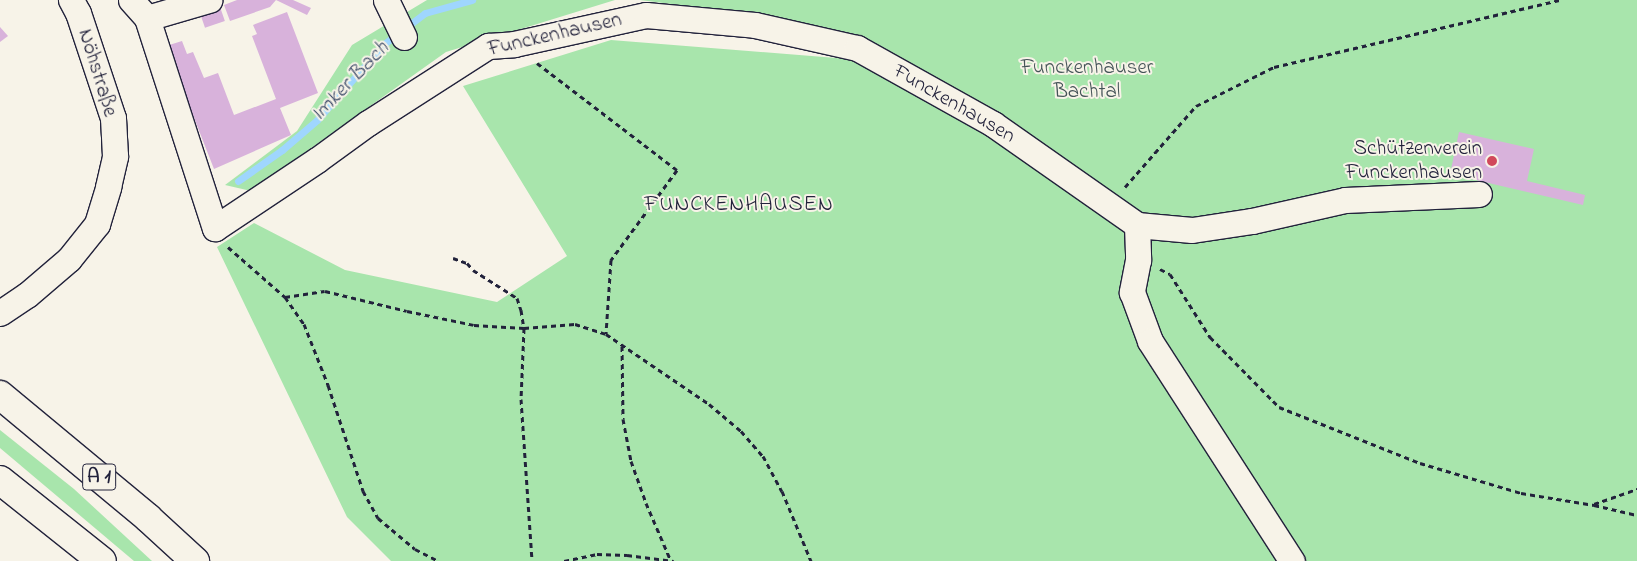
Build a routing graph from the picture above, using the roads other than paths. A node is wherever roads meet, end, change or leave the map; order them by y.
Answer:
1 (71, 0) edge
2 (209, 0) edge
3 (386, 0) edge
4 (139, 9) edge
5 (404, 37) dead end
6 (1479, 194) dead end
7 (1137, 225) junction
8 (0, 313) edge
9 (0, 395) edge
10 (0, 480) edge
11 (102, 561) edge
12 (195, 561) edge
13 (1292, 561) edge

1 - 8 street, Nöhstraße
2 - 4 street
3 - 5 street
4 - 7 street, Funckenhausen
6 - 7 street
7 - 13 street
9 - 12 highway, A 1
10 - 11 highway

